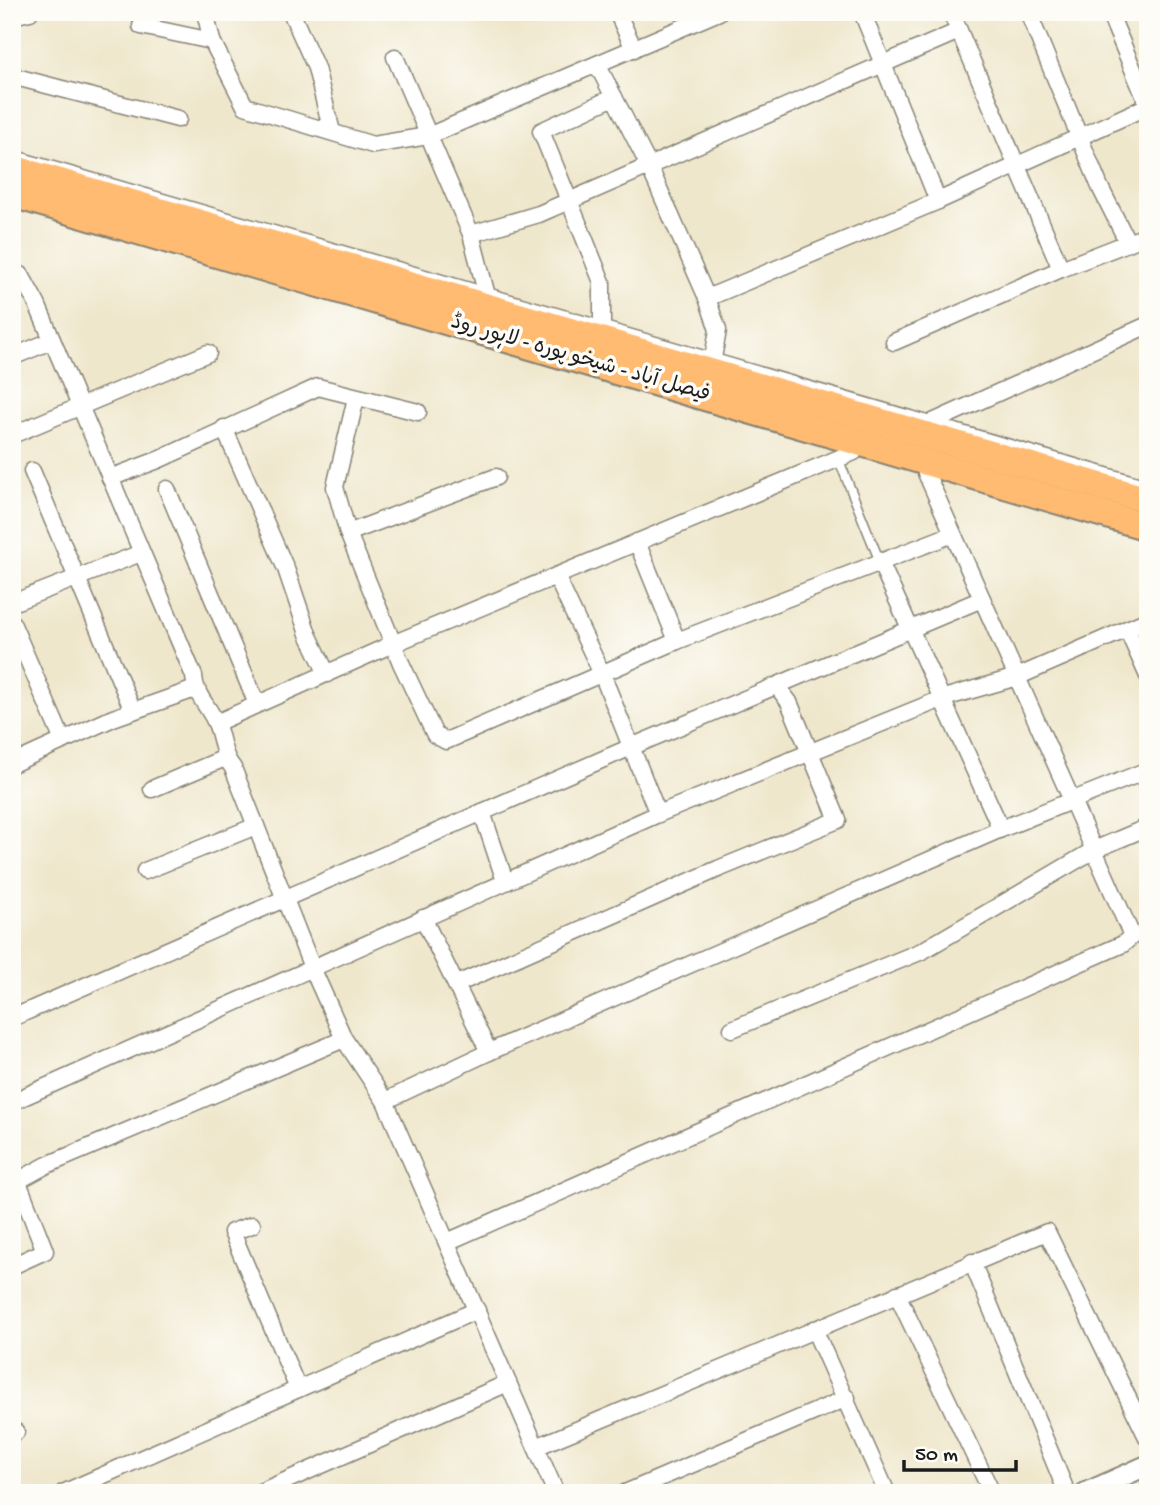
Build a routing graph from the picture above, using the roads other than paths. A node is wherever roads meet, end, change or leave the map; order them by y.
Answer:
1 (30, 12) edge
2 (205, 12) edge
3 (291, 12) edge
4 (617, 12) edge
5 (719, 12) edge
6 (862, 12) edge
7 (951, 12) edge
8 (1028, 12) edge
9 (1109, 12) edge
10 (12, 16) edge
11 (701, 16) edge
12 (141, 26) dead end
13 (959, 31) junction
14 (212, 40) junction
15 (634, 49) junction
16 (395, 57) dead end
17 (597, 64) junction
18 (883, 64) junction
19 (12, 76) edge
20 (614, 97) junction
21 (1148, 105) edge
22 (178, 119) dead end
23 (332, 132) junction
24 (428, 136) junction
25 (1081, 136) junction
26 (12, 154) edge
27 (1016, 165) junction
28 (649, 166) junction
29 (12, 168) edge
30 (12, 194) edge
31 (569, 201) junction
32 (938, 201) junction
33 (12, 203) edge
34 (471, 234) junction
35 (1148, 235) edge
36 (1128, 243) junction
37 (1061, 269) junction
38 (12, 273) edge
39 (486, 292) junction
40 (707, 298) junction
41 (1148, 325) edge
42 (602, 326) junction
43 (51, 341) junction
44 (894, 342) dead end
45 (208, 353) dead end
46 (12, 357) edge
47 (713, 358) junction
48 (356, 398) junction
49 (79, 406) junction
50 (418, 412) dead end
51 (933, 422) junction
52 (224, 428) junction
53 (12, 435) edge
54 (821, 442) dead end
55 (860, 454) dead end
56 (838, 458) junction
57 (32, 471) dead end
58 (926, 473) dead end
59 (496, 477) dead end
60 (110, 478) junction
61 (1148, 484) edge
62 (167, 489) dead end
63 (1148, 500) edge
64 (1148, 527) edge
65 (348, 533) junction
66 (953, 534) junction
67 (637, 542) junction
68 (141, 553) junction
69 (880, 562) junction
70 (556, 576) junction
71 (77, 577) junction
72 (982, 599) junction
73 (12, 603) edge
74 (1148, 620) edge
75 (12, 623) edge
76 (909, 629) junction
77 (1127, 629) junction
78 (677, 641) junction
79 (396, 643) junction
80 (327, 674) junction
81 (602, 674) junction
82 (1148, 676) edge
83 (1017, 677) junction
84 (777, 686) junction
85 (195, 689) junction
86 (944, 698) junction
87 (257, 704) junction
88 (133, 711) junction
89 (216, 723) junction
90 (63, 741) junction
91 (631, 747) junction
92 (809, 754) junction
93 (225, 758) junction
94 (12, 764) edge
95 (1148, 770) edge
96 (152, 789) dead end
97 (1073, 803) junction
98 (482, 812) junction
99 (658, 814) junction
100 (256, 827) junction
101 (1148, 827) edge
102 (1000, 829) junction
103 (1094, 850) junction
104 (145, 871) dead end
105 (505, 881) junction
106 (285, 898) junction
107 (423, 918) junction
108 (313, 970) junction
109 (457, 984) junction
110 (12, 1018) edge
111 (732, 1029) dead end
112 (344, 1039) junction
113 (489, 1052) junction
114 (385, 1101) junction
115 (12, 1102) edge
116 (15, 1183) edge
117 (253, 1225) dead end
118 (447, 1242) junction
119 (972, 1262) junction
120 (12, 1266) edge
121 (897, 1294) junction
122 (477, 1310) junction
123 (814, 1329) junction
124 (508, 1383) junction
125 (298, 1389) junction
126 (847, 1398) junction
127 (1148, 1439) edge
128 (536, 1447) junction
129 (1148, 1465) edge
130 (98, 1478) junction
131 (63, 1493) edge
132 (105, 1493) edge
133 (258, 1493) edge
134 (556, 1493) edge
135 (625, 1493) edge
136 (887, 1493) edge
137 (992, 1493) edge
138 (1067, 1493) edge
139 (1085, 1493) edge

1 - 10 street
2 - 14 street
3 - 23 street
4 - 15 street
5 - 11 street
6 - 18 street
7 - 13 street
8 - 25 street
9 - 21 street
11 - 15 street
12 - 14 street
13 - 18 street
13 - 27 street
14 - 23 street
15 - 17 street
16 - 24 street
17 - 20 street
17 - 24 street
18 - 28 street
18 - 32 street
19 - 22 street
20 - 28 street
20 - 31 street
21 - 25 street
23 - 24 street
24 - 34 street
25 - 27 street
25 - 36 street
26 - 39 lane
27 - 32 street
27 - 37 street
28 - 31 street
28 - 40 street
29 - 63 highway, فیصل آباد - شیخو پورہ - لاہور روڈ
30 - 64 highway, فیصل آباد - شیخو پورہ - لاہور روڈ
31 - 34 street
31 - 42 street
32 - 40 street
33 - 54 lane
34 - 39 street
35 - 36 street
36 - 37 street
37 - 44 street
38 - 43 street
39 - 42 lane
40 - 47 street
41 - 51 street
42 - 47 lane
43 - 46 street
43 - 49 street
45 - 49 street
47 - 51 lane
48 - 50 street
48 - 52 street
48 - 65 street
49 - 53 street
49 - 60 street
51 - 61 lane
52 - 60 street
52 - 80 street
55 - 56 street
56 - 67 street
56 - 69 lane
57 - 71 street
58 - 66 street
59 - 65 street
60 - 68 street
62 - 87 street
65 - 79 street
66 - 69 street
66 - 72 street
67 - 70 street
67 - 78 street
68 - 71 street
68 - 85 street
69 - 76 street
69 - 78 street
70 - 79 street
70 - 81 street
71 - 73 street
71 - 88 street
72 - 76 street
72 - 83 street
74 - 77 street
75 - 90 street
76 - 84 street
76 - 86 street
77 - 82 street
77 - 83 street
78 - 81 street
79 - 80 street
79 - 81 street
80 - 87 street
81 - 91 street
83 - 86 street
83 - 97 street
84 - 91 street
84 - 92 street
85 - 88 street
85 - 89 street
86 - 92 street
86 - 102 street
87 - 89 street
88 - 90 street
89 - 93 street
90 - 94 street
91 - 98 street
91 - 99 street
92 - 99 street
92 - 109 street
93 - 96 street
93 - 100 street
95 - 97 street
97 - 102 street
97 - 103 street
98 - 105 street
98 - 106 street
99 - 105 street
100 - 104 street
100 - 106 street
101 - 103 street
102 - 113 street
103 - 111 street
103 - 118 street
105 - 107 street
106 - 108 street
106 - 110 street
107 - 108 street
107 - 109 street
108 - 112 street
108 - 115 street
109 - 113 street
112 - 114 street
112 - 116 street
113 - 114 street
114 - 118 street
116 - 120 street
117 - 125 street
118 - 122 street
119 - 121 street
119 - 127 street
119 - 138 street
121 - 123 street
121 - 137 street
122 - 124 street
122 - 125 street
123 - 126 street
123 - 128 street
124 - 128 street
124 - 133 street
125 - 130 street
126 - 135 street
126 - 136 street
128 - 134 street
129 - 139 street
130 - 131 street
130 - 132 street

